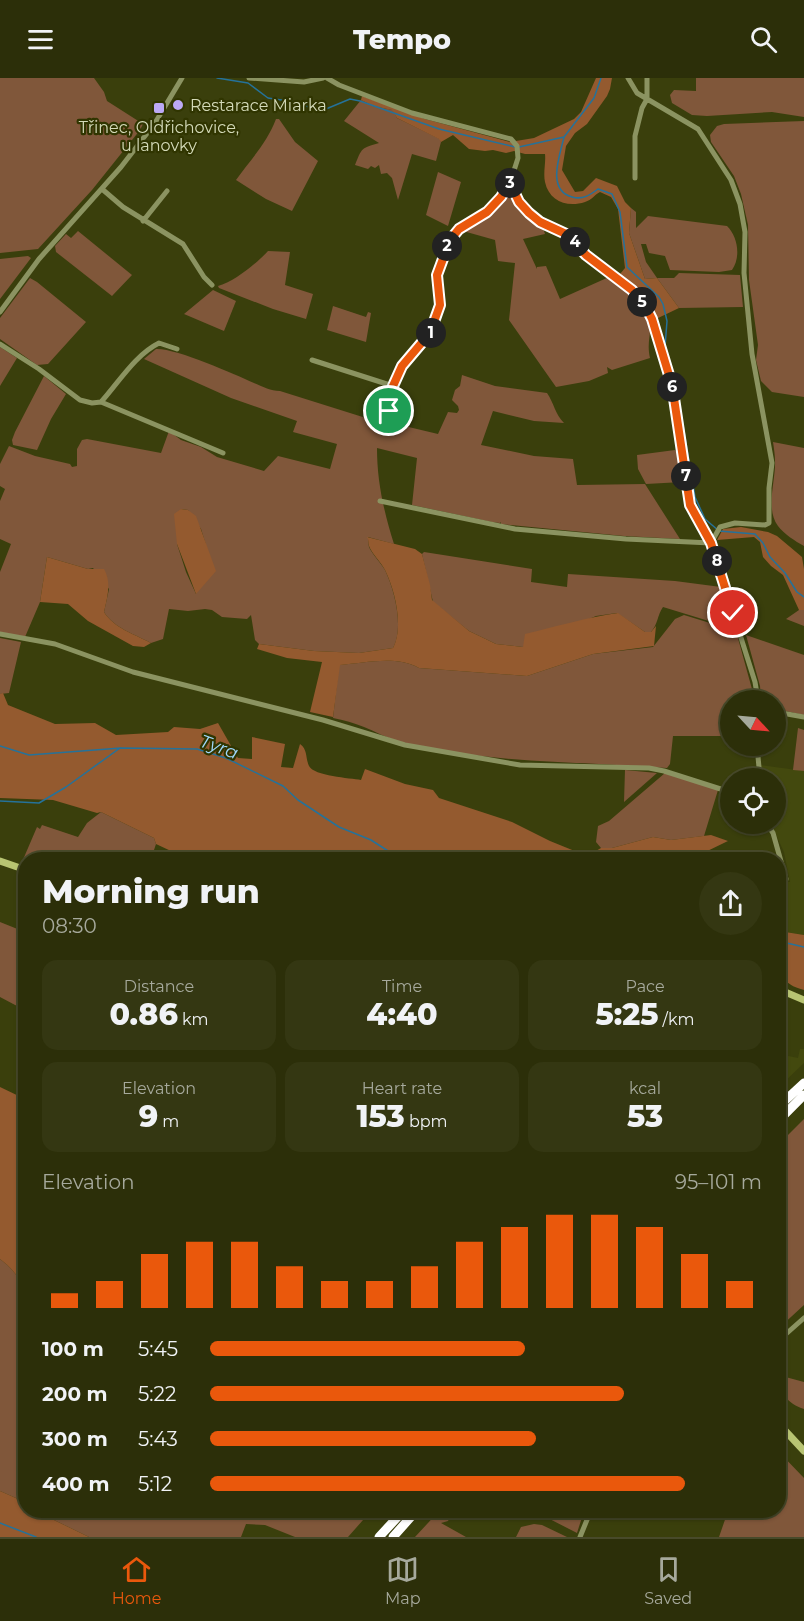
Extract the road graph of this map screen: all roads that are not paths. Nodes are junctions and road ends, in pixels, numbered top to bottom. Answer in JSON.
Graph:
{"nodes":[{"id":1,"x":182,"y":78,"type":"edge"},
{"id":2,"x":249,"y":78,"type":"edge"},
{"id":3,"x":325,"y":78,"type":"edge"},
{"id":4,"x":628,"y":78,"type":"edge"},
{"id":5,"x":647,"y":78,"type":"edge"},
{"id":6,"x":647,"y":99,"type":"junction"},
{"id":7,"x":635,"y":178,"type":"dead end"},
{"id":8,"x":510,"y":183,"type":"junction"},
{"id":9,"x":102,"y":189,"type":"junction"},
{"id":10,"x":167,"y":191,"type":"dead end"},
{"id":11,"x":143,"y":221,"type":"junction"},
{"id":12,"x":212,"y":285,"type":"dead end"},
{"id":13,"x":0,"y":312,"type":"edge"},
{"id":14,"x":0,"y":344,"type":"edge"},
{"id":15,"x":177,"y":349,"type":"dead end"},
{"id":16,"x":312,"y":360,"type":"dead end"},
{"id":17,"x":393,"y":386,"type":"junction"},
{"id":18,"x":101,"y":402,"type":"junction"},
{"id":19,"x":389,"y":411,"type":"dead end"},
{"id":20,"x":223,"y":453,"type":"dead end"},
{"id":21,"x":380,"y":501,"type":"dead end"},
{"id":22,"x":711,"y":543,"type":"junction"},
{"id":23,"x":0,"y":634,"type":"edge"},
{"id":24,"x":756,"y":690,"type":"edge"},
{"id":25,"x":786,"y":714,"type":"edge"},
{"id":26,"x":804,"y":717,"type":"edge"},
{"id":27,"x":720,"y":789,"type":"edge"},
{"id":28,"x":773,"y":834,"type":"edge"},
{"id":29,"x":778,"y":852,"type":"edge"},
{"id":30,"x":0,"y":861,"type":"edge"},
{"id":31,"x":18,"y":867,"type":"edge"},
{"id":32,"x":786,"y":992,"type":"edge"},
{"id":33,"x":804,"y":1000,"type":"edge"},
{"id":34,"x":802,"y":1088,"type":"edge"},
{"id":35,"x":786,"y":1096,"type":"edge"},
{"id":36,"x":786,"y":1101,"type":"edge"},
{"id":37,"x":786,"y":1109,"type":"edge"},
{"id":38,"x":804,"y":1318,"type":"edge"},
{"id":39,"x":786,"y":1334,"type":"edge"},
{"id":40,"x":786,"y":1432,"type":"edge"},
{"id":41,"x":804,"y":1451,"type":"edge"},
{"id":42,"x":397,"y":1518,"type":"edge"},
{"id":43,"x":410,"y":1518,"type":"edge"},
{"id":44,"x":588,"y":1518,"type":"edge"},
{"id":45,"x":379,"y":1537,"type":"edge"},
{"id":46,"x":393,"y":1537,"type":"edge"},
{"id":47,"x":580,"y":1537,"type":"edge"}],
"edges":[{"from":1,"to":9,"type":"street"},
{"from":2,"to":3,"type":"street"},
{"from":3,"to":8,"type":"street"},
{"from":4,"to":6,"type":"street"},
{"from":5,"to":6,"type":"street"},
{"from":6,"to":7,"type":"street"},
{"from":6,"to":22,"type":"street"},
{"from":8,"to":17,"type":"street"},
{"from":8,"to":22,"type":"street"},
{"from":9,"to":11,"type":"street"},
{"from":9,"to":13,"type":"street"},
{"from":10,"to":11,"type":"street"},
{"from":11,"to":12,"type":"street"},
{"from":14,"to":18,"type":"street"},
{"from":15,"to":18,"type":"street"},
{"from":16,"to":17,"type":"street"},
{"from":17,"to":19,"type":"street"},
{"from":18,"to":20,"type":"street"},
{"from":21,"to":22,"type":"street"},
{"from":22,"to":24,"type":"street"},
{"from":23,"to":27,"type":"street"},
{"from":25,"to":26,"type":"street"},
{"from":28,"to":29,"type":"street"},
{"from":30,"to":31,"type":"street"},
{"from":32,"to":33,"type":"street"},
{"from":34,"to":35,"type":"highway"},
{"from":34,"to":36,"type":"highway"},
{"from":34,"to":37,"type":"highway"},
{"from":38,"to":39,"type":"street"},
{"from":40,"to":41,"type":"street"},
{"from":42,"to":45,"type":"highway"},
{"from":43,"to":46,"type":"highway"},
{"from":44,"to":47,"type":"street"}]}
